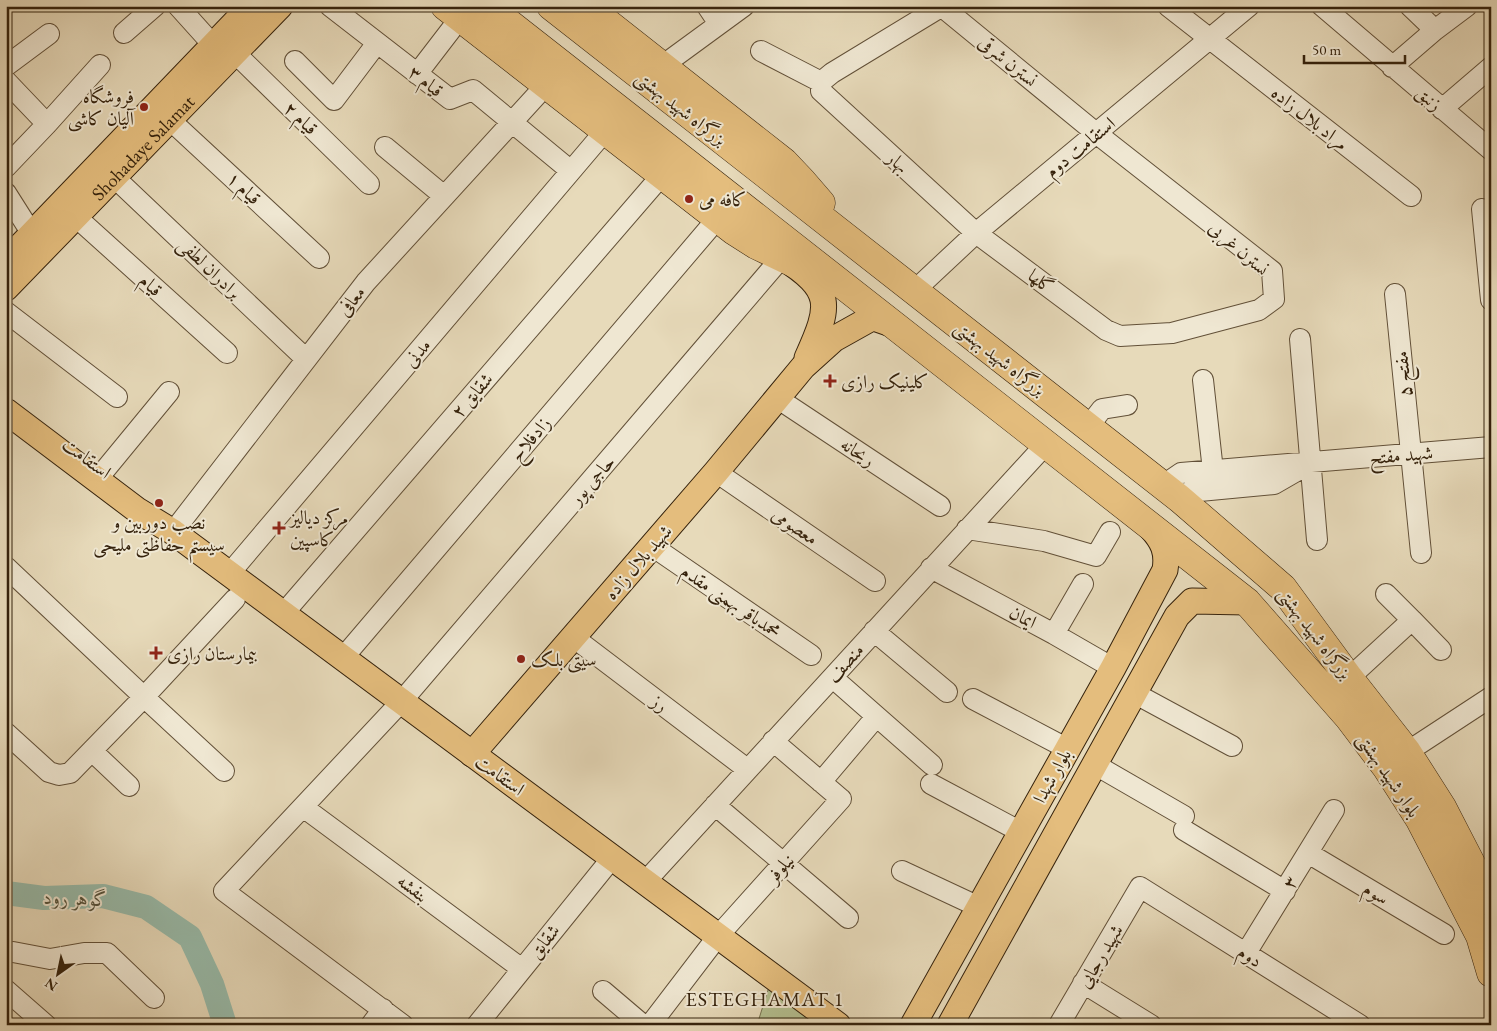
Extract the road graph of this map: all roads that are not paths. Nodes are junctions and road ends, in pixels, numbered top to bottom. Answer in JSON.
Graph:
{"nodes":[{"id":1,"x":155,"y":6,"type":"edge"},
{"id":2,"x":178,"y":6,"type":"edge"},
{"id":3,"x":251,"y":6,"type":"edge"},
{"id":4,"x":280,"y":6,"type":"edge"},
{"id":5,"x":330,"y":6,"type":"edge"},
{"id":6,"x":487,"y":6,"type":"edge"},
{"id":7,"x":550,"y":6,"type":"edge"},
{"id":8,"x":586,"y":6,"type":"edge"},
{"id":9,"x":707,"y":6,"type":"edge"},
{"id":10,"x":744,"y":6,"type":"edge"},
{"id":11,"x":1168,"y":6,"type":"edge"},
{"id":12,"x":1249,"y":6,"type":"edge"},
{"id":13,"x":1322,"y":6,"type":"edge"},
{"id":14,"x":1410,"y":6,"type":"edge"},
{"id":15,"x":1467,"y":6,"type":"edge"},
{"id":16,"x":457,"y":13,"type":"edge"},
{"id":17,"x":719,"y":24,"type":"junction"},
{"id":18,"x":1435,"y":30,"type":"junction"},
{"id":19,"x":124,"y":33,"type":"dead end"},
{"id":20,"x":49,"y":34,"type":"dead end"},
{"id":21,"x":1210,"y":40,"type":"junction"},
{"id":22,"x":377,"y":43,"type":"junction"},
{"id":23,"x":224,"y":49,"type":"junction"},
{"id":24,"x":761,"y":51,"type":"dead end"},
{"id":25,"x":294,"y":61,"type":"dead end"},
{"id":26,"x":100,"y":65,"type":"dead end"},
{"id":27,"x":6,"y":66,"type":"edge"},
{"id":28,"x":662,"y":66,"type":"junction"},
{"id":29,"x":1392,"y":66,"type":"junction"},
{"id":30,"x":1491,"y":67,"type":"edge"},
{"id":31,"x":417,"y":74,"type":"junction"},
{"id":32,"x":6,"y":81,"type":"edge"},
{"id":33,"x":546,"y":85,"type":"junction"},
{"id":34,"x":821,"y":86,"type":"junction"},
{"id":35,"x":1442,"y":109,"type":"junction"},
{"id":36,"x":170,"y":119,"type":"junction"},
{"id":37,"x":512,"y":121,"type":"junction"},
{"id":38,"x":47,"y":124,"type":"junction"},
{"id":39,"x":605,"y":131,"type":"junction"},
{"id":40,"x":1096,"y":133,"type":"junction"},
{"id":41,"x":385,"y":147,"type":"dead end"},
{"id":42,"x":1491,"y":150,"type":"edge"},
{"id":43,"x":6,"y":167,"type":"edge"},
{"id":44,"x":571,"y":171,"type":"junction"},
{"id":45,"x":662,"y":175,"type":"junction"},
{"id":46,"x":114,"y":176,"type":"junction"},
{"id":47,"x":369,"y":184,"type":"dead end"},
{"id":48,"x":6,"y":194,"type":"edge"},
{"id":49,"x":444,"y":196,"type":"junction"},
{"id":50,"x":1411,"y":196,"type":"dead end"},
{"id":51,"x":1482,"y":209,"type":"dead end"},
{"id":52,"x":728,"y":211,"type":"junction"},
{"id":53,"x":75,"y":216,"type":"junction"},
{"id":54,"x":976,"y":233,"type":"junction"},
{"id":55,"x":32,"y":234,"type":"junction"},
{"id":56,"x":855,"y":245,"type":"junction"},
{"id":57,"x":782,"y":257,"type":"junction"},
{"id":58,"x":319,"y":258,"type":"dead end"},
{"id":59,"x":6,"y":261,"type":"edge"},
{"id":60,"x":6,"y":288,"type":"edge"},
{"id":61,"x":850,"y":291,"type":"junction"},
{"id":62,"x":914,"y":291,"type":"junction"},
{"id":63,"x":1395,"y":294,"type":"dead end"},
{"id":64,"x":1491,"y":300,"type":"edge"},
{"id":65,"x":6,"y":312,"type":"edge"},
{"id":66,"x":894,"y":325,"type":"junction"},
{"id":67,"x":1106,"y":330,"type":"joint"},
{"id":68,"x":1300,"y":339,"type":"dead end"},
{"id":69,"x":226,"y":354,"type":"dead end"},
{"id":70,"x":306,"y":359,"type":"junction"},
{"id":71,"x":803,"y":367,"type":"junction"},
{"id":72,"x":1203,"y":380,"type":"dead end"},
{"id":73,"x":169,"y":392,"type":"dead end"},
{"id":74,"x":6,"y":396,"type":"edge"},
{"id":75,"x":117,"y":397,"type":"dead end"},
{"id":76,"x":777,"y":398,"type":"junction"},
{"id":77,"x":1127,"y":405,"type":"dead end"},
{"id":78,"x":6,"y":411,"type":"edge"},
{"id":79,"x":1088,"y":427,"type":"junction"},
{"id":80,"x":1046,"y":444,"type":"junction"},
{"id":81,"x":1491,"y":447,"type":"edge"},
{"id":82,"x":1412,"y":454,"type":"junction"},
{"id":83,"x":1311,"y":462,"type":"junction"},
{"id":84,"x":104,"y":471,"type":"junction"},
{"id":85,"x":1213,"y":471,"type":"junction"},
{"id":86,"x":716,"y":472,"type":"junction"},
{"id":87,"x":1171,"y":493,"type":"junction"},
{"id":88,"x":940,"y":506,"type":"dead end"},
{"id":89,"x":1150,"y":526,"type":"junction"},
{"id":90,"x":167,"y":528,"type":"junction"},
{"id":91,"x":967,"y":529,"type":"junction"},
{"id":92,"x":1110,"y":532,"type":"dead end"},
{"id":93,"x":1317,"y":540,"type":"dead end"},
{"id":94,"x":652,"y":546,"type":"junction"},
{"id":95,"x":1421,"y":553,"type":"dead end"},
{"id":96,"x":6,"y":567,"type":"edge"},
{"id":97,"x":931,"y":568,"type":"junction"},
{"id":98,"x":229,"y":574,"type":"junction"},
{"id":99,"x":875,"y":581,"type":"dead end"},
{"id":100,"x":1083,"y":584,"type":"dead end"},
{"id":101,"x":1386,"y":594,"type":"dead end"},
{"id":102,"x":235,"y":600,"type":"dead end"},
{"id":103,"x":1247,"y":602,"type":"junction"},
{"id":104,"x":283,"y":614,"type":"junction"},
{"id":105,"x":1412,"y":620,"type":"junction"},
{"id":106,"x":874,"y":631,"type":"junction"},
{"id":107,"x":1054,"y":634,"type":"junction"},
{"id":108,"x":573,"y":638,"type":"junction"},
{"id":109,"x":1441,"y":650,"type":"dead end"},
{"id":110,"x":811,"y":655,"type":"dead end"},
{"id":111,"x":342,"y":659,"type":"junction"},
{"id":112,"x":1113,"y":668,"type":"junction"},
{"id":113,"x":833,"y":678,"type":"junction"},
{"id":114,"x":1348,"y":678,"type":"junction"},
{"id":115,"x":946,"y":692,"type":"dead end"},
{"id":116,"x":1134,"y":693,"type":"junction"},
{"id":117,"x":144,"y":697,"type":"junction"},
{"id":118,"x":1491,"y":697,"type":"edge"},
{"id":119,"x":973,"y":699,"type":"dead end"},
{"id":120,"x":402,"y":702,"type":"junction"},
{"id":121,"x":876,"y":716,"type":"junction"},
{"id":122,"x":6,"y":733,"type":"edge"},
{"id":123,"x":773,"y":741,"type":"junction"},
{"id":124,"x":1232,"y":746,"type":"dead end"},
{"id":125,"x":1068,"y":749,"type":"junction"},
{"id":126,"x":92,"y":751,"type":"junction"},
{"id":127,"x":1407,"y":752,"type":"junction"},
{"id":128,"x":472,"y":754,"type":"junction"},
{"id":129,"x":1094,"y":764,"type":"junction"},
{"id":130,"x":747,"y":769,"type":"junction"},
{"id":131,"x":224,"y":771,"type":"dead end"},
{"id":132,"x":821,"y":782,"type":"junction"},
{"id":133,"x":129,"y":786,"type":"dead end"},
{"id":134,"x":715,"y":805,"type":"junction"},
{"id":135,"x":303,"y":807,"type":"junction"},
{"id":136,"x":1334,"y":810,"type":"dead end"},
{"id":137,"x":1021,"y":832,"type":"junction"},
{"id":138,"x":1308,"y":853,"type":"junction"},
{"id":139,"x":612,"y":858,"type":"junction"},
{"id":140,"x":783,"y":864,"type":"junction"},
{"id":141,"x":902,"y":871,"type":"dead end"},
{"id":142,"x":645,"y":882,"type":"junction"},
{"id":143,"x":1140,"y":887,"type":"joint"},
{"id":144,"x":1285,"y":891,"type":"junction"},
{"id":145,"x":1491,"y":902,"type":"edge"},
{"id":146,"x":979,"y":907,"type":"junction"},
{"id":147,"x":848,"y":918,"type":"dead end"},
{"id":148,"x":1444,"y":934,"type":"dead end"},
{"id":149,"x":718,"y":936,"type":"junction"},
{"id":150,"x":6,"y":952,"type":"edge"},
{"id":151,"x":1246,"y":953,"type":"junction"},
{"id":152,"x":522,"y":969,"type":"junction"},
{"id":153,"x":1491,"y":973,"type":"edge"},
{"id":154,"x":1083,"y":983,"type":"junction"},
{"id":155,"x":6,"y":990,"type":"edge"},
{"id":156,"x":603,"y":991,"type":"dead end"},
{"id":157,"x":154,"y":998,"type":"dead end"},
{"id":158,"x":377,"y":1017,"type":"edge"},
{"id":159,"x":46,"y":1025,"type":"edge"},
{"id":160,"x":403,"y":1025,"type":"edge"},
{"id":161,"x":477,"y":1025,"type":"edge"},
{"id":162,"x":643,"y":1025,"type":"edge"},
{"id":163,"x":650,"y":1025,"type":"edge"},
{"id":164,"x":838,"y":1025,"type":"edge"},
{"id":165,"x":913,"y":1025,"type":"edge"},
{"id":166,"x":950,"y":1025,"type":"edge"},
{"id":167,"x":1059,"y":1025,"type":"edge"},
{"id":168,"x":1151,"y":1025,"type":"edge"},
{"id":169,"x":1360,"y":1025,"type":"edge"}],
"edges":[{"from":1,"to":19,"type":"street"},
{"from":2,"to":23,"type":"street","name":"قیام ۲"},
{"from":3,"to":23,"type":"main road","name":"Shohadaye Salamat"},
{"from":4,"to":23,"type":"main road","name":"Shohadaye Salamat"},
{"from":5,"to":22,"type":"street","name":"قیام ۳"},
{"from":6,"to":52,"type":"highway","name":"بزرگراه شهید بهشتی"},
{"from":7,"to":56,"type":"highway","name":"بزرگراه شهید بهشتی"},
{"from":8,"to":28,"type":"highway"},
{"from":9,"to":17,"type":"street"},
{"from":10,"to":17,"type":"street"},
{"from":11,"to":21,"type":"street","name":"مراد بلال زاده"},
{"from":12,"to":21,"type":"street","name":"استقامت دوم"},
{"from":13,"to":29,"type":"street","name":"زنبق"},
{"from":14,"to":18,"type":"street"},
{"from":15,"to":18,"type":"street"},
{"from":16,"to":31,"type":"street"},
{"from":16,"to":33,"type":"highway"},
{"from":17,"to":28,"type":"street"},
{"from":18,"to":29,"type":"street"},
{"from":20,"to":27,"type":"street"},
{"from":21,"to":40,"type":"street","name":"استقامت دوم"},
{"from":21,"to":50,"type":"street","name":"مراد بلال زاده"},
{"from":22,"to":25,"type":"street"},
{"from":22,"to":31,"type":"street","name":"قیام ۳"},
{"from":23,"to":36,"type":"main road","name":"Shohadaye Salamat"},
{"from":23,"to":47,"type":"street","name":"قیام ۲"},
{"from":23,"to":55,"type":"main road","name":"Shohadaye Salamat"},
{"from":24,"to":34,"type":"street","name":"بهار"},
{"from":26,"to":38,"type":"street"},
{"from":28,"to":56,"type":"highway"},
{"from":29,"to":35,"type":"street","name":"زنبق"},
{"from":30,"to":35,"type":"street"},
{"from":31,"to":37,"type":"street","name":"قیام ۳"},
{"from":32,"to":38,"type":"street"},
{"from":33,"to":37,"type":"street","name":"معافی"},
{"from":33,"to":39,"type":"highway"},
{"from":34,"to":40,"type":"street","name":"نسترن شرقی"},
{"from":34,"to":54,"type":"street","name":"بهار"},
{"from":35,"to":42,"type":"street","name":"زنبق"},
{"from":36,"to":46,"type":"main road","name":"Shohadaye Salamat"},
{"from":36,"to":58,"type":"street","name":"قیام ۱"},
{"from":37,"to":44,"type":"street","name":"قیام ۳"},
{"from":37,"to":49,"type":"street","name":"معافی"},
{"from":38,"to":43,"type":"street"},
{"from":39,"to":44,"type":"street","name":"مدنی"},
{"from":39,"to":45,"type":"highway"},
{"from":40,"to":54,"type":"street","name":"استقامت دوم"},
{"from":40,"to":67,"type":"street","name":"نسترن غربی"},
{"from":41,"to":49,"type":"street"},
{"from":44,"to":98,"type":"street","name":"مدنی"},
{"from":45,"to":52,"type":"highway"},
{"from":45,"to":104,"type":"street","name":"شقایق ۲"},
{"from":46,"to":53,"type":"main road","name":"Shohadaye Salamat"},
{"from":46,"to":70,"type":"street","name":"برادران لطفی"},
{"from":48,"to":55,"type":"street"},
{"from":49,"to":70,"type":"street","name":"معافی"},
{"from":51,"to":64,"type":"street"},
{"from":52,"to":57,"type":"highway"},
{"from":52,"to":61,"type":"highway","name":"بزرگراه شهید بهشتی"},
{"from":52,"to":111,"type":"street","name":"زادفلاح"},
{"from":53,"to":60,"type":"main road","name":"Shohadaye Salamat"},
{"from":53,"to":69,"type":"street","name":"قیام"},
{"from":54,"to":62,"type":"street","name":"استقامت دوم"},
{"from":54,"to":67,"type":"street","name":"گلها"},
{"from":55,"to":59,"type":"main road","name":"Shohadaye Salamat"},
{"from":56,"to":62,"type":"highway","name":"بزرگراه شهید بهشتی"},
{"from":57,"to":61,"type":"highway"},
{"from":57,"to":71,"type":"main road","name":"شهید بلال زاده"},
{"from":57,"to":120,"type":"street","name":"حاجی پور"},
{"from":61,"to":66,"type":"highway","name":"بزرگراه شهید بهشتی"},
{"from":62,"to":79,"type":"highway","name":"بزرگراه شهید بهشتی"},
{"from":63,"to":82,"type":"street","name":"مفتح ۵"},
{"from":65,"to":75,"type":"street"},
{"from":66,"to":71,"type":"main road","name":"شهید بلال زاده"},
{"from":66,"to":80,"type":"highway","name":"بزرگراه شهید بهشتی"},
{"from":68,"to":83,"type":"street"},
{"from":70,"to":90,"type":"street","name":"معافی"},
{"from":71,"to":76,"type":"main road","name":"شهید بلال زاده"},
{"from":72,"to":85,"type":"street"},
{"from":73,"to":84,"type":"street"},
{"from":74,"to":84,"type":"main road","name":"استقامت"},
{"from":76,"to":86,"type":"main road","name":"شهید بلال زاده"},
{"from":76,"to":88,"type":"street","name":"ریحانه"},
{"from":77,"to":79,"type":"street"},
{"from":78,"to":90,"type":"main road","name":"استقامت"},
{"from":79,"to":87,"type":"highway","name":"بزرگراه شهید بهشتی"},
{"from":80,"to":89,"type":"highway","name":"بزرگراه شهید بهشتی"},
{"from":80,"to":91,"type":"street","name":"منصف"},
{"from":81,"to":82,"type":"street","name":"شهید مفتح"},
{"from":82,"to":83,"type":"street","name":"شهید مفتح"},
{"from":82,"to":95,"type":"street","name":"مفتح ۵"},
{"from":83,"to":85,"type":"street","name":"شهید مفتح"},
{"from":83,"to":87,"type":"street","name":"شهید مفتح"},
{"from":83,"to":93,"type":"street"},
{"from":84,"to":90,"type":"main road","name":"استقامت"},
{"from":85,"to":87,"type":"street","name":"شهید مفتح"},
{"from":86,"to":94,"type":"main road","name":"شهید بلال زاده"},
{"from":86,"to":99,"type":"street","name":"معصومی"},
{"from":87,"to":114,"type":"highway","name":"بزرگراه شهید بهشتی"},
{"from":89,"to":103,"type":"highway","name":"بزرگراه شهید بهشتی"},
{"from":89,"to":112,"type":"main road","name":"بلوار شهدا"},
{"from":90,"to":98,"type":"main road","name":"استقامت"},
{"from":91,"to":92,"type":"street"},
{"from":91,"to":97,"type":"street","name":"منصف"},
{"from":94,"to":108,"type":"main road","name":"شهید بلال زاده"},
{"from":94,"to":110,"type":"street","name":"محمدباقر بهمنی مقدم"},
{"from":96,"to":117,"type":"street"},
{"from":97,"to":106,"type":"street","name":"منصف"},
{"from":97,"to":107,"type":"street","name":"ایمان"},
{"from":98,"to":104,"type":"main road","name":"استقامت"},
{"from":100,"to":107,"type":"street"},
{"from":101,"to":105,"type":"street"},
{"from":102,"to":117,"type":"street"},
{"from":103,"to":116,"type":"main road","name":"بلوار شهدا"},
{"from":103,"to":153,"type":"highway","name":"بلوار شهید بهشتی"},
{"from":104,"to":111,"type":"main road","name":"استقامت"},
{"from":105,"to":109,"type":"street"},
{"from":105,"to":114,"type":"street"},
{"from":106,"to":113,"type":"street","name":"منصف"},
{"from":106,"to":115,"type":"street"},
{"from":107,"to":112,"type":"street","name":"ایمان"},
{"from":108,"to":128,"type":"main road","name":"شهید بلال زاده"},
{"from":108,"to":130,"type":"street","name":"رز"},
{"from":111,"to":120,"type":"main road","name":"استقامت"},
{"from":112,"to":125,"type":"main road","name":"بلوار شهدا"},
{"from":113,"to":121,"type":"street"},
{"from":113,"to":123,"type":"street","name":"منصف"},
{"from":114,"to":127,"type":"highway","name":"بزرگراه شهید بهشتی"},
{"from":116,"to":124,"type":"street"},
{"from":116,"to":129,"type":"main road","name":"بلوار شهدا"},
{"from":117,"to":126,"type":"street"},
{"from":117,"to":131,"type":"street"},
{"from":118,"to":127,"type":"street"},
{"from":119,"to":125,"type":"street"},
{"from":120,"to":128,"type":"main road","name":"استقامت"},
{"from":120,"to":135,"type":"street"},
{"from":121,"to":132,"type":"street"},
{"from":121,"to":137,"type":"street"},
{"from":122,"to":126,"type":"street"},
{"from":123,"to":130,"type":"street","name":"منصف"},
{"from":123,"to":132,"type":"street"},
{"from":125,"to":137,"type":"main road","name":"بلوار شهدا"},
{"from":126,"to":133,"type":"street"},
{"from":127,"to":145,"type":"highway","name":"بلوار شهید بهشتی"},
{"from":128,"to":139,"type":"main road","name":"استقامت"},
{"from":129,"to":144,"type":"street"},
{"from":129,"to":166,"type":"main road","name":"بلوار شهدا"},
{"from":130,"to":134,"type":"street","name":"منصف"},
{"from":132,"to":140,"type":"street","name":"نیلوفر"},
{"from":134,"to":140,"type":"street"},
{"from":134,"to":142,"type":"street","name":"منصف"},
{"from":135,"to":152,"type":"street","name":"بنفشه"},
{"from":135,"to":158,"type":"street"},
{"from":136,"to":138,"type":"street","name":"۳"},
{"from":137,"to":146,"type":"main road","name":"بلوار شهدا"},
{"from":138,"to":144,"type":"street","name":"۳"},
{"from":138,"to":148,"type":"street","name":"سوم"},
{"from":139,"to":142,"type":"main road","name":"استقامت"},
{"from":139,"to":152,"type":"street","name":"شقایق"},
{"from":140,"to":147,"type":"street"},
{"from":140,"to":149,"type":"street","name":"نیلوفر"},
{"from":141,"to":146,"type":"street"},
{"from":142,"to":149,"type":"main road","name":"استقامت"},
{"from":143,"to":151,"type":"street","name":"دوم"},
{"from":143,"to":154,"type":"street","name":"شهید رجایی"},
{"from":144,"to":151,"type":"street","name":"۳"},
{"from":146,"to":165,"type":"main road","name":"بلوار شهدا"},
{"from":149,"to":163,"type":"street","name":"نیلوفر"},
{"from":149,"to":164,"type":"main road","name":"استقامت"},
{"from":150,"to":157,"type":"street"},
{"from":151,"to":169,"type":"street","name":"دوم"},
{"from":152,"to":161,"type":"street","name":"شقایق"},
{"from":154,"to":167,"type":"street","name":"شهید رجایی"},
{"from":154,"to":168,"type":"street"},
{"from":155,"to":159,"type":"street"},
{"from":156,"to":162,"type":"street"},
{"from":158,"to":160,"type":"street"}]}
